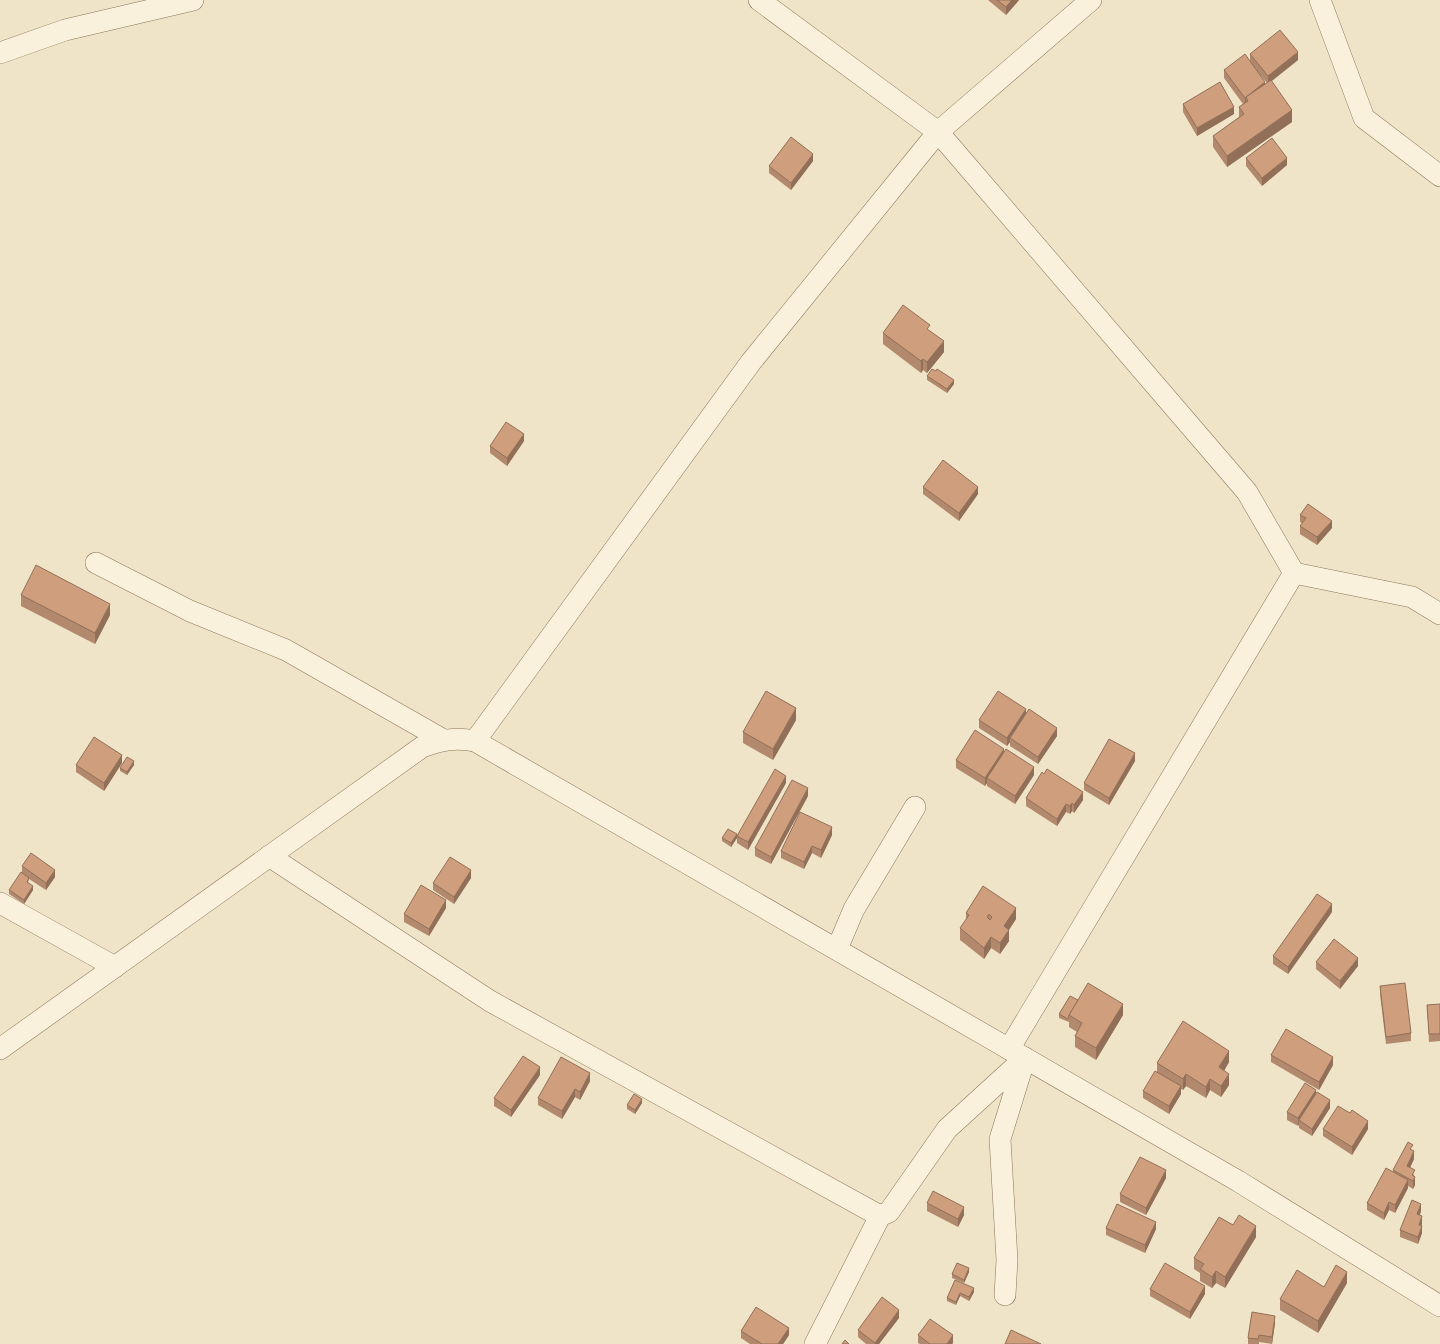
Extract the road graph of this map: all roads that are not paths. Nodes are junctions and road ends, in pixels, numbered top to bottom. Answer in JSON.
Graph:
{"nodes":[{"id":1,"x":194,"y":0,"type":"edge"},
{"id":2,"x":759,"y":0,"type":"edge"},
{"id":3,"x":1091,"y":0,"type":"edge"},
{"id":4,"x":1320,"y":0,"type":"edge"},
{"id":5,"x":0,"y":53,"type":"edge"},
{"id":6,"x":938,"y":132,"type":"junction"},
{"id":7,"x":1440,"y":176,"type":"edge"},
{"id":8,"x":96,"y":563,"type":"dead end"},
{"id":9,"x":1294,"y":573,"type":"junction"},
{"id":10,"x":1440,"y":614,"type":"edge"},
{"id":11,"x":442,"y":739,"type":"junction"},
{"id":12,"x":475,"y":741,"type":"junction"},
{"id":13,"x":915,"y":807,"type":"dead end"},
{"id":14,"x":269,"y":856,"type":"junction"},
{"id":15,"x":0,"y":903,"type":"edge"},
{"id":16,"x":837,"y":950,"type":"junction"},
{"id":17,"x":115,"y":967,"type":"junction"},
{"id":18,"x":0,"y":1049,"type":"edge"},
{"id":19,"x":1017,"y":1053,"type":"junction"},
{"id":20,"x":880,"y":1216,"type":"junction"},
{"id":21,"x":1004,"y":1295,"type":"dead end"},
{"id":22,"x":1440,"y":1306,"type":"edge"},
{"id":23,"x":815,"y":1344,"type":"edge"}],
"edges":[{"from":1,"to":5,"type":"street"},
{"from":2,"to":6,"type":"street"},
{"from":3,"to":6,"type":"street"},
{"from":4,"to":7,"type":"street"},
{"from":6,"to":9,"type":"street"},
{"from":6,"to":12,"type":"street"},
{"from":8,"to":11,"type":"street"},
{"from":9,"to":10,"type":"street"},
{"from":9,"to":19,"type":"street"},
{"from":11,"to":12,"type":"street"},
{"from":11,"to":14,"type":"street"},
{"from":12,"to":16,"type":"street"},
{"from":13,"to":16,"type":"street"},
{"from":14,"to":17,"type":"street"},
{"from":14,"to":20,"type":"street"},
{"from":15,"to":17,"type":"street"},
{"from":16,"to":19,"type":"street"},
{"from":17,"to":18,"type":"street"},
{"from":19,"to":20,"type":"street"},
{"from":19,"to":21,"type":"street"},
{"from":19,"to":22,"type":"street"},
{"from":20,"to":23,"type":"street"}]}
